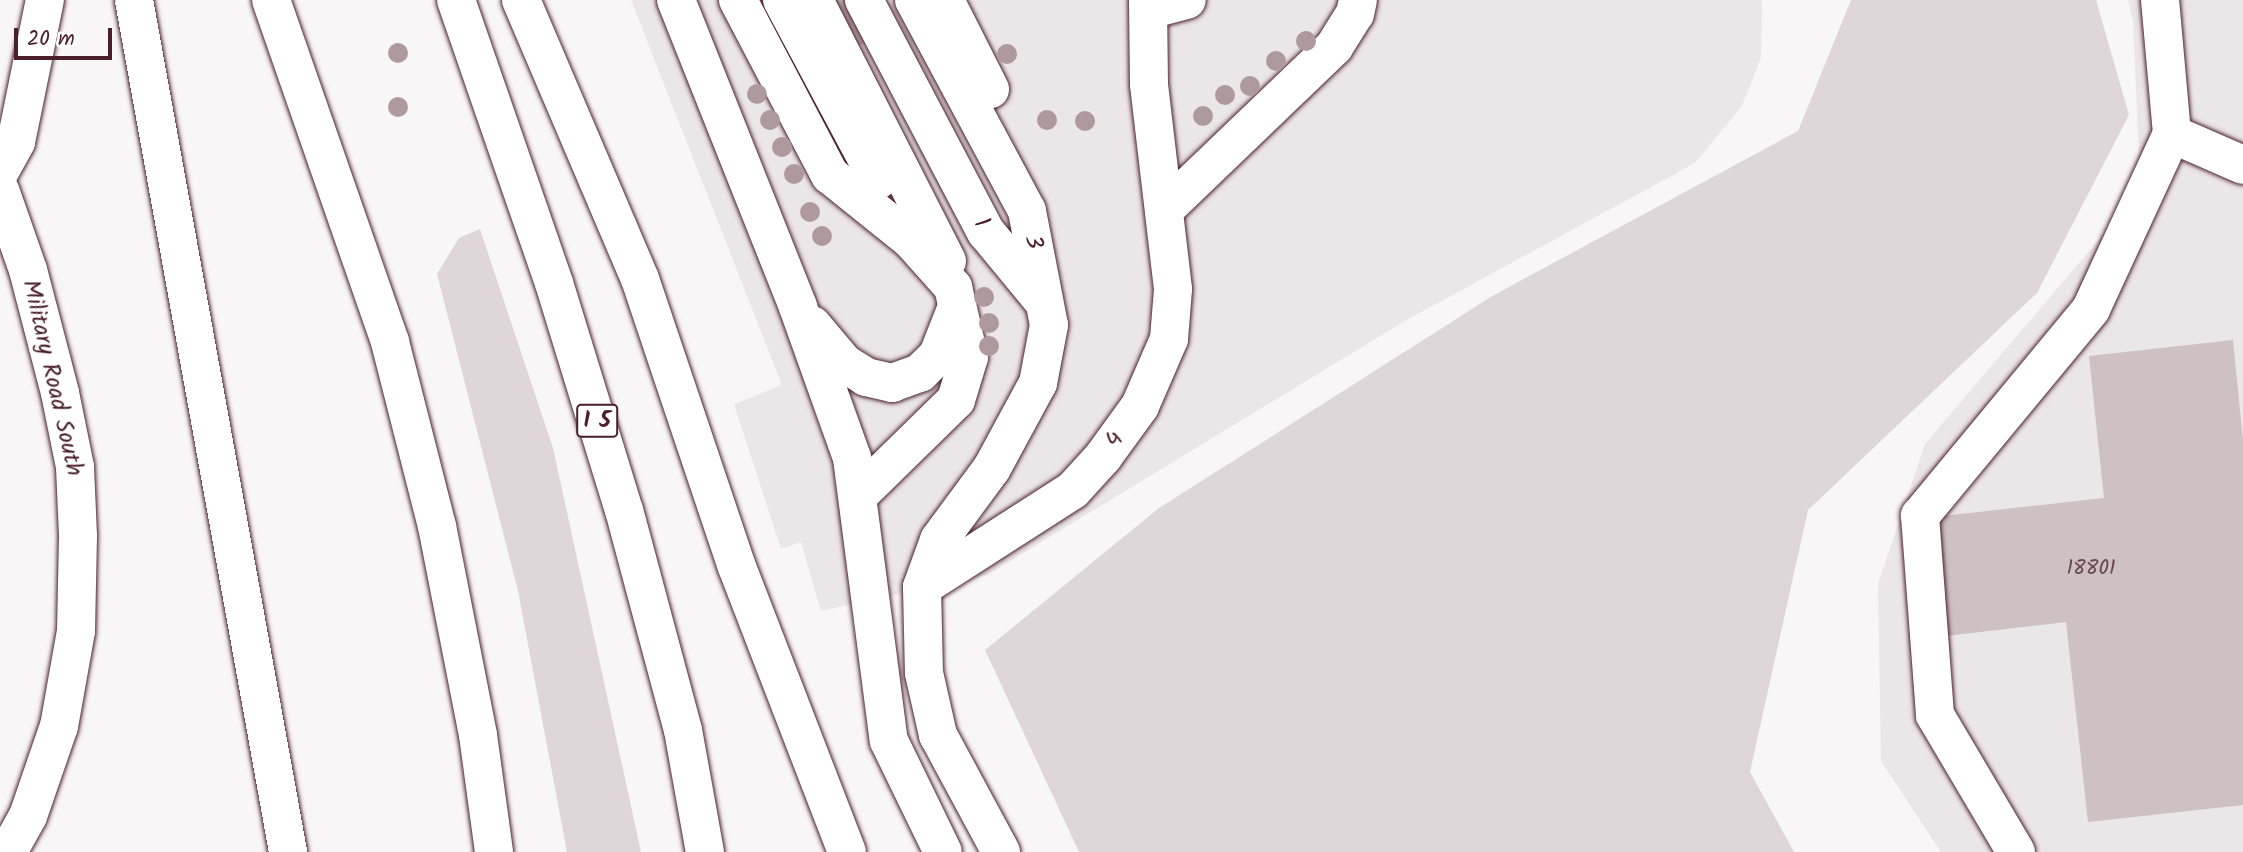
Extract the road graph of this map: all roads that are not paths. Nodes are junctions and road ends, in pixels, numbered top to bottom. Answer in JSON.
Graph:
{"nodes":[{"id":1,"x":45,"y":0,"type":"edge"},
{"id":2,"x":134,"y":0,"type":"edge"},
{"id":3,"x":271,"y":0,"type":"edge"},
{"id":4,"x":456,"y":0,"type":"edge"},
{"id":5,"x":521,"y":0,"type":"edge"},
{"id":6,"x":676,"y":0,"type":"edge"},
{"id":7,"x":738,"y":0,"type":"edge"},
{"id":8,"x":782,"y":0,"type":"edge"},
{"id":9,"x":814,"y":0,"type":"edge"},
{"id":10,"x":864,"y":0,"type":"edge"},
{"id":11,"x":914,"y":0,"type":"edge"},
{"id":12,"x":945,"y":0,"type":"edge"},
{"id":13,"x":1187,"y":0,"type":"edge"},
{"id":14,"x":1358,"y":0,"type":"edge"},
{"id":15,"x":2160,"y":0,"type":"edge"},
{"id":16,"x":1148,"y":5,"type":"edge"},
{"id":17,"x":2172,"y":134,"type":"junction"},
{"id":18,"x":935,"y":136,"type":"junction"},
{"id":19,"x":2243,"y":165,"type":"edge"},
{"id":20,"x":0,"y":171,"type":"edge"},
{"id":21,"x":0,"y":190,"type":"edge"},
{"id":22,"x":1003,"y":190,"type":"junction"},
{"id":23,"x":1164,"y":210,"type":"junction"},
{"id":24,"x":912,"y":241,"type":"junction"},
{"id":25,"x":952,"y":285,"type":"junction"},
{"id":26,"x":1044,"y":302,"type":"junction"},
{"id":27,"x":798,"y":307,"type":"junction"},
{"id":28,"x":860,"y":494,"type":"junction"},
{"id":29,"x":922,"y":587,"type":"junction"},
{"id":30,"x":8,"y":852,"type":"edge"},
{"id":31,"x":288,"y":852,"type":"edge"},
{"id":32,"x":494,"y":852,"type":"edge"},
{"id":33,"x":705,"y":852,"type":"edge"},
{"id":34,"x":847,"y":852,"type":"edge"},
{"id":35,"x":943,"y":852,"type":"edge"},
{"id":36,"x":1000,"y":852,"type":"edge"},
{"id":37,"x":2016,"y":852,"type":"edge"}],
"edges":[{"from":1,"to":20,"type":"main road"},
{"from":2,"to":31,"type":"main road"},
{"from":3,"to":32,"type":"main road"},
{"from":4,"to":33,"type":"main road","number":"I 5"},
{"from":5,"to":34,"type":"main road"},
{"from":6,"to":27,"type":"main road"},
{"from":7,"to":24,"type":"main road"},
{"from":8,"to":24,"type":"main road"},
{"from":9,"to":25,"type":"main road"},
{"from":10,"to":18,"type":"main road","name":"1"},
{"from":11,"to":22,"type":"main road","name":"3"},
{"from":12,"to":22,"type":"main road"},
{"from":13,"to":16,"type":"main road"},
{"from":14,"to":23,"type":"main road"},
{"from":15,"to":17,"type":"main road"},
{"from":16,"to":23,"type":"main road","name":"4"},
{"from":17,"to":19,"type":"main road"},
{"from":17,"to":37,"type":"main road"},
{"from":18,"to":22,"type":"main road"},
{"from":18,"to":25,"type":"main road"},
{"from":18,"to":26,"type":"main road","name":"1"},
{"from":21,"to":30,"type":"main road","name":"Military Road South"},
{"from":22,"to":26,"type":"main road","name":"3"},
{"from":23,"to":29,"type":"main road","name":"4"},
{"from":24,"to":25,"type":"main road"},
{"from":25,"to":27,"type":"main road"},
{"from":25,"to":28,"type":"main road"},
{"from":26,"to":29,"type":"main road","name":"3"},
{"from":27,"to":28,"type":"main road"},
{"from":28,"to":35,"type":"main road"},
{"from":29,"to":36,"type":"main road"}]}
